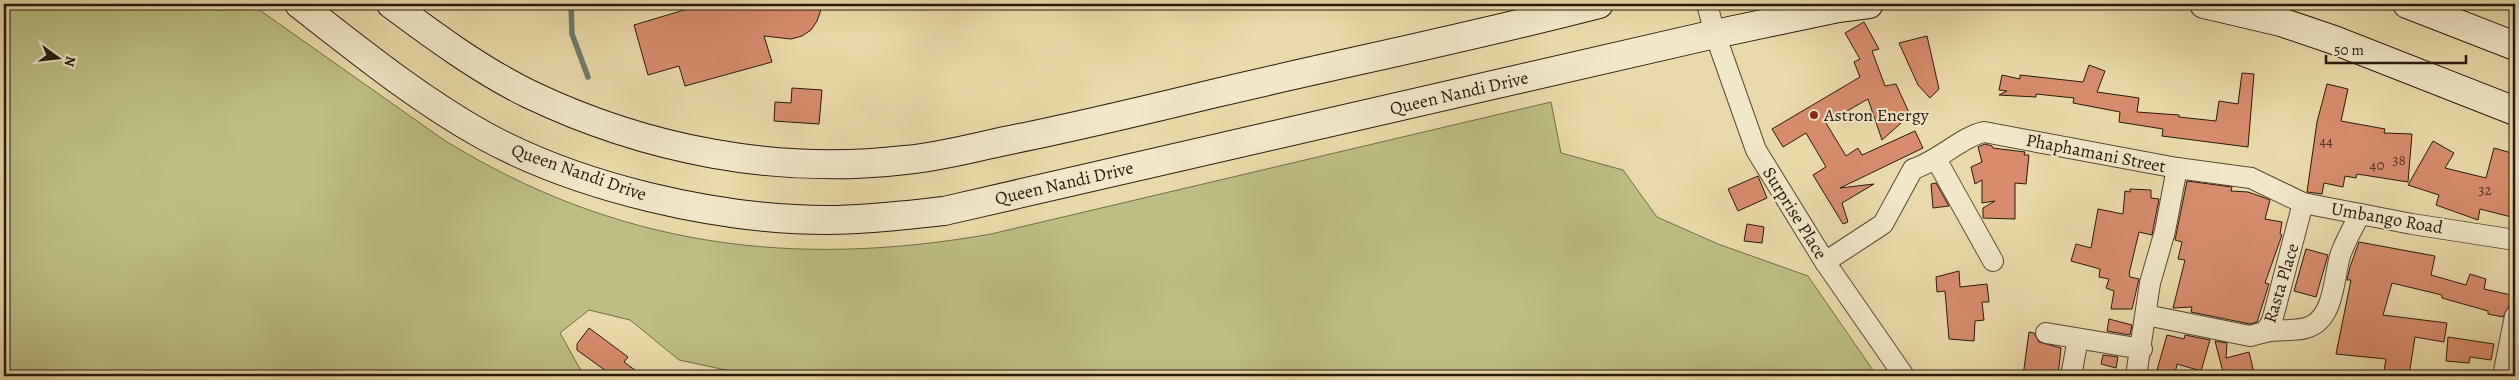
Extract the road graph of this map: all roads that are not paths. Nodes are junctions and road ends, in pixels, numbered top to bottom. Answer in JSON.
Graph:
{"nodes":[{"id":1,"x":299,"y":4,"type":"edge"},
{"id":2,"x":391,"y":4,"type":"edge"},
{"id":3,"x":1599,"y":4,"type":"edge"},
{"id":4,"x":1707,"y":4,"type":"edge"},
{"id":5,"x":1869,"y":4,"type":"edge"},
{"id":6,"x":2204,"y":4,"type":"edge"},
{"id":7,"x":2407,"y":4,"type":"edge"},
{"id":8,"x":1714,"y":34,"type":"junction"},
{"id":9,"x":2515,"y":46,"type":"edge"},
{"id":10,"x":2515,"y":111,"type":"edge"},
{"id":11,"x":1936,"y":159,"type":"junction"},
{"id":12,"x":2177,"y":168,"type":"junction"},
{"id":13,"x":2263,"y":183,"type":"joint"},
{"id":14,"x":2303,"y":203,"type":"junction"},
{"id":15,"x":2360,"y":214,"type":"junction"},
{"id":16,"x":2515,"y":240,"type":"edge"},
{"id":17,"x":1993,"y":261,"type":"dead end"},
{"id":18,"x":1825,"y":262,"type":"junction"},
{"id":19,"x":2146,"y":315,"type":"junction"},
{"id":20,"x":2515,"y":316,"type":"edge"},
{"id":21,"x":2046,"y":332,"type":"dead end"},
{"id":22,"x":2265,"y":332,"type":"junction"},
{"id":23,"x":2078,"y":338,"type":"junction"},
{"id":24,"x":2142,"y":349,"type":"junction"},
{"id":25,"x":1904,"y":376,"type":"edge"},
{"id":26,"x":2070,"y":376,"type":"edge"},
{"id":27,"x":2136,"y":376,"type":"edge"},
{"id":28,"x":2503,"y":376,"type":"edge"}],
"edges":[{"from":1,"to":8,"type":"main road","name":"Queen Nandi Drive"},
{"from":2,"to":3,"type":"main road"},
{"from":4,"to":8,"type":"street","name":"Surprise Place"},
{"from":5,"to":8,"type":"main road","name":"Queen Nandi Drive"},
{"from":6,"to":10,"type":"main road"},
{"from":7,"to":9,"type":"main road"},
{"from":8,"to":18,"type":"street","name":"Surprise Place"},
{"from":11,"to":12,"type":"street","name":"Phaphamani Street"},
{"from":11,"to":17,"type":"street"},
{"from":11,"to":18,"type":"street","name":"Phaphamani Street"},
{"from":12,"to":13,"type":"street","name":"Phaphamani Street"},
{"from":12,"to":19,"type":"street"},
{"from":13,"to":14,"type":"street","name":"Umbango Road"},
{"from":14,"to":15,"type":"street","name":"Umbango Road"},
{"from":14,"to":22,"type":"street","name":"Rasta Place"},
{"from":15,"to":16,"type":"street","name":"Umbango Road"},
{"from":15,"to":22,"type":"street"},
{"from":18,"to":25,"type":"street","name":"Surprise Place"},
{"from":19,"to":22,"type":"street","name":"Rasta Place"},
{"from":19,"to":24,"type":"street"},
{"from":20,"to":28,"type":"street"},
{"from":21,"to":23,"type":"street"},
{"from":23,"to":24,"type":"street"},
{"from":23,"to":26,"type":"street"},
{"from":24,"to":27,"type":"street"}]}
